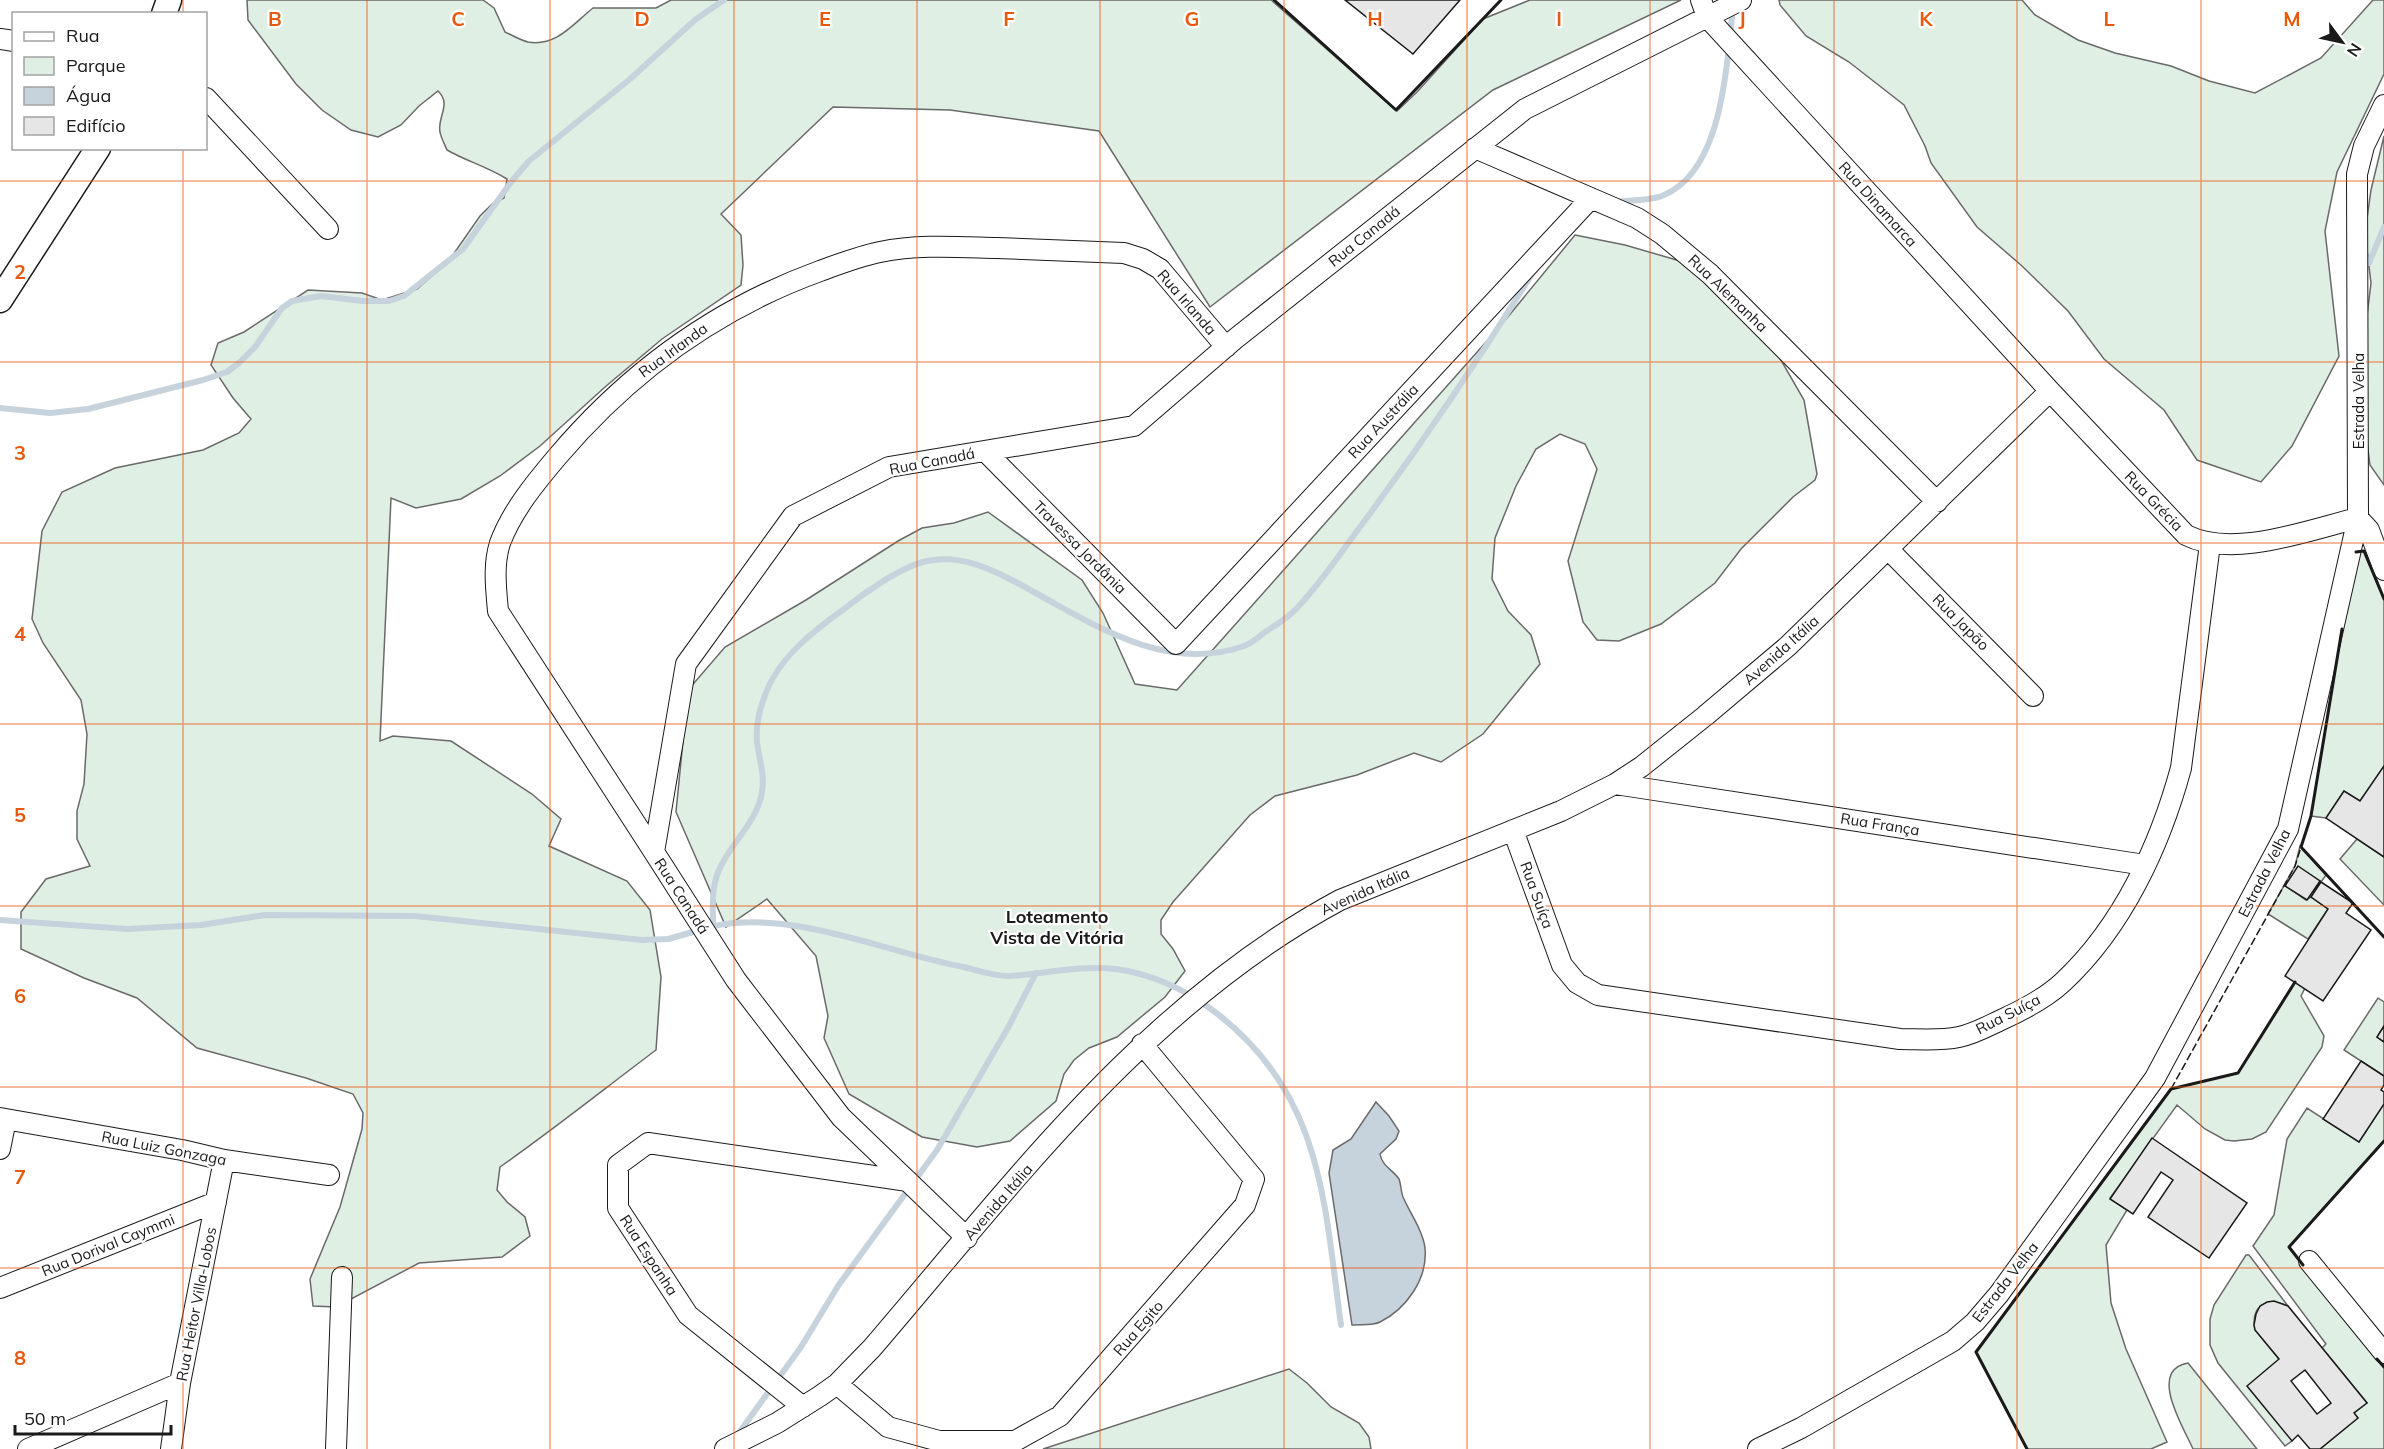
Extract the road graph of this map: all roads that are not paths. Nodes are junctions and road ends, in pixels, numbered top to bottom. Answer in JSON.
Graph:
{"nodes":[{"id":1,"x":1741,"y":0,"type":"edge"},
{"id":2,"x":1704,"y":8,"type":"edge"},
{"id":3,"x":207,"y":99,"type":"edge"},
{"id":4,"x":2384,"y":105,"type":"edge"},
{"id":5,"x":1475,"y":148,"type":"junction"},
{"id":6,"x":97,"y":150,"type":"edge"},
{"id":7,"x":1591,"y":198,"type":"junction"},
{"id":8,"x":328,"y":229,"type":"dead end"},
{"id":9,"x":0,"y":300,"type":"edge"},
{"id":10,"x":1227,"y":347,"type":"junction"},
{"id":11,"x":2050,"y":391,"type":"junction"},
{"id":12,"x":985,"y":451,"type":"junction"},
{"id":13,"x":1936,"y":502,"type":"junction"},
{"id":14,"x":2370,"y":524,"type":"edge"},
{"id":15,"x":2210,"y":544,"type":"junction"},
{"id":16,"x":1888,"y":549,"type":"junction"},
{"id":17,"x":2384,"y":570,"type":"edge"},
{"id":18,"x":1176,"y":644,"type":"joint"},
{"id":19,"x":2033,"y":696,"type":"dead end"},
{"id":20,"x":1615,"y":784,"type":"junction"},
{"id":21,"x":1513,"y":830,"type":"junction"},
{"id":22,"x":654,"y":852,"type":"junction"},
{"id":23,"x":2145,"y":865,"type":"junction"},
{"id":24,"x":1142,"y":1044,"type":"junction"},
{"id":25,"x":3,"y":1119,"type":"edge"},
{"id":26,"x":0,"y":1149,"type":"edge"},
{"id":27,"x":224,"y":1160,"type":"junction"},
{"id":28,"x":329,"y":1176,"type":"dead end"},
{"id":29,"x":908,"y":1181,"type":"junction"},
{"id":30,"x":216,"y":1202,"type":"junction"},
{"id":31,"x":967,"y":1238,"type":"junction"},
{"id":32,"x":2309,"y":1261,"type":"dead end"},
{"id":33,"x":342,"y":1277,"type":"dead end"},
{"id":34,"x":0,"y":1288,"type":"edge"},
{"id":35,"x":2382,"y":1346,"type":"edge"},
{"id":36,"x":180,"y":1383,"type":"junction"},
{"id":37,"x":837,"y":1384,"type":"junction"},
{"id":38,"x":803,"y":1407,"type":"junction"},
{"id":39,"x":28,"y":1449,"type":"edge"},
{"id":40,"x":171,"y":1449,"type":"edge"},
{"id":41,"x":336,"y":1449,"type":"edge"},
{"id":42,"x":725,"y":1449,"type":"edge"},
{"id":43,"x":1758,"y":1449,"type":"edge"}],
"edges":[{"from":1,"to":2,"type":"street","name":"Rua Canadá"},
{"from":2,"to":5,"type":"street","name":"Rua Canadá"},
{"from":2,"to":11,"type":"street","name":"Rua Dinamarca"},
{"from":3,"to":8,"type":"street"},
{"from":4,"to":14,"type":"street","name":"Estrada Velha"},
{"from":5,"to":7,"type":"street","name":"Rua Alemanha"},
{"from":5,"to":10,"type":"street","name":"Rua Canadá"},
{"from":6,"to":9,"type":"street"},
{"from":7,"to":13,"type":"street","name":"Rua Alemanha"},
{"from":7,"to":18,"type":"street","name":"Rua Austrália"},
{"from":10,"to":12,"type":"street","name":"Rua Canadá"},
{"from":10,"to":22,"type":"street","name":"Rua Irlanda"},
{"from":11,"to":13,"type":"street","name":"Avenida Itália"},
{"from":11,"to":15,"type":"street","name":"Rua Grécia"},
{"from":12,"to":18,"type":"street","name":"Travessa Jordânia"},
{"from":12,"to":22,"type":"street","name":"Rua Canadá"},
{"from":13,"to":16,"type":"street","name":"Avenida Itália"},
{"from":14,"to":15,"type":"street","name":"Rua Grécia"},
{"from":14,"to":17,"type":"street"},
{"from":14,"to":43,"type":"street","name":"Estrada Velha"},
{"from":15,"to":23,"type":"street","name":"Rua Suíça"},
{"from":16,"to":19,"type":"street","name":"Rua Japão"},
{"from":16,"to":20,"type":"street","name":"Avenida Itália"},
{"from":20,"to":21,"type":"street","name":"Avenida Itália"},
{"from":20,"to":23,"type":"street","name":"Rua França"},
{"from":21,"to":23,"type":"street","name":"Rua Suíça"},
{"from":21,"to":24,"type":"street","name":"Avenida Itália"},
{"from":22,"to":29,"type":"street","name":"Rua Canadá"},
{"from":24,"to":31,"type":"street","name":"Avenida Itália"},
{"from":24,"to":37,"type":"street","name":"Rua Egito"},
{"from":25,"to":26,"type":"street"},
{"from":25,"to":27,"type":"street","name":"Rua Luiz Gonzaga"},
{"from":27,"to":28,"type":"street","name":"Rua Luiz Gonzaga"},
{"from":27,"to":30,"type":"street","name":"Rua Heitor Villa-Lobos"},
{"from":29,"to":31,"type":"street","name":"Rua Canadá"},
{"from":29,"to":38,"type":"street","name":"Rua Espanha"},
{"from":30,"to":34,"type":"street","name":"Rua Dorival Caymmi"},
{"from":30,"to":36,"type":"street","name":"Rua Heitor Villa-Lobos"},
{"from":31,"to":37,"type":"street","name":"Avenida Itália"},
{"from":32,"to":35,"type":"street"},
{"from":33,"to":41,"type":"street"},
{"from":36,"to":39,"type":"street"},
{"from":36,"to":40,"type":"street","name":"Rua Heitor Villa-Lobos"},
{"from":37,"to":38,"type":"street","name":"Avenida Itália"},
{"from":38,"to":42,"type":"street","name":"Avenida Itália"}]}
